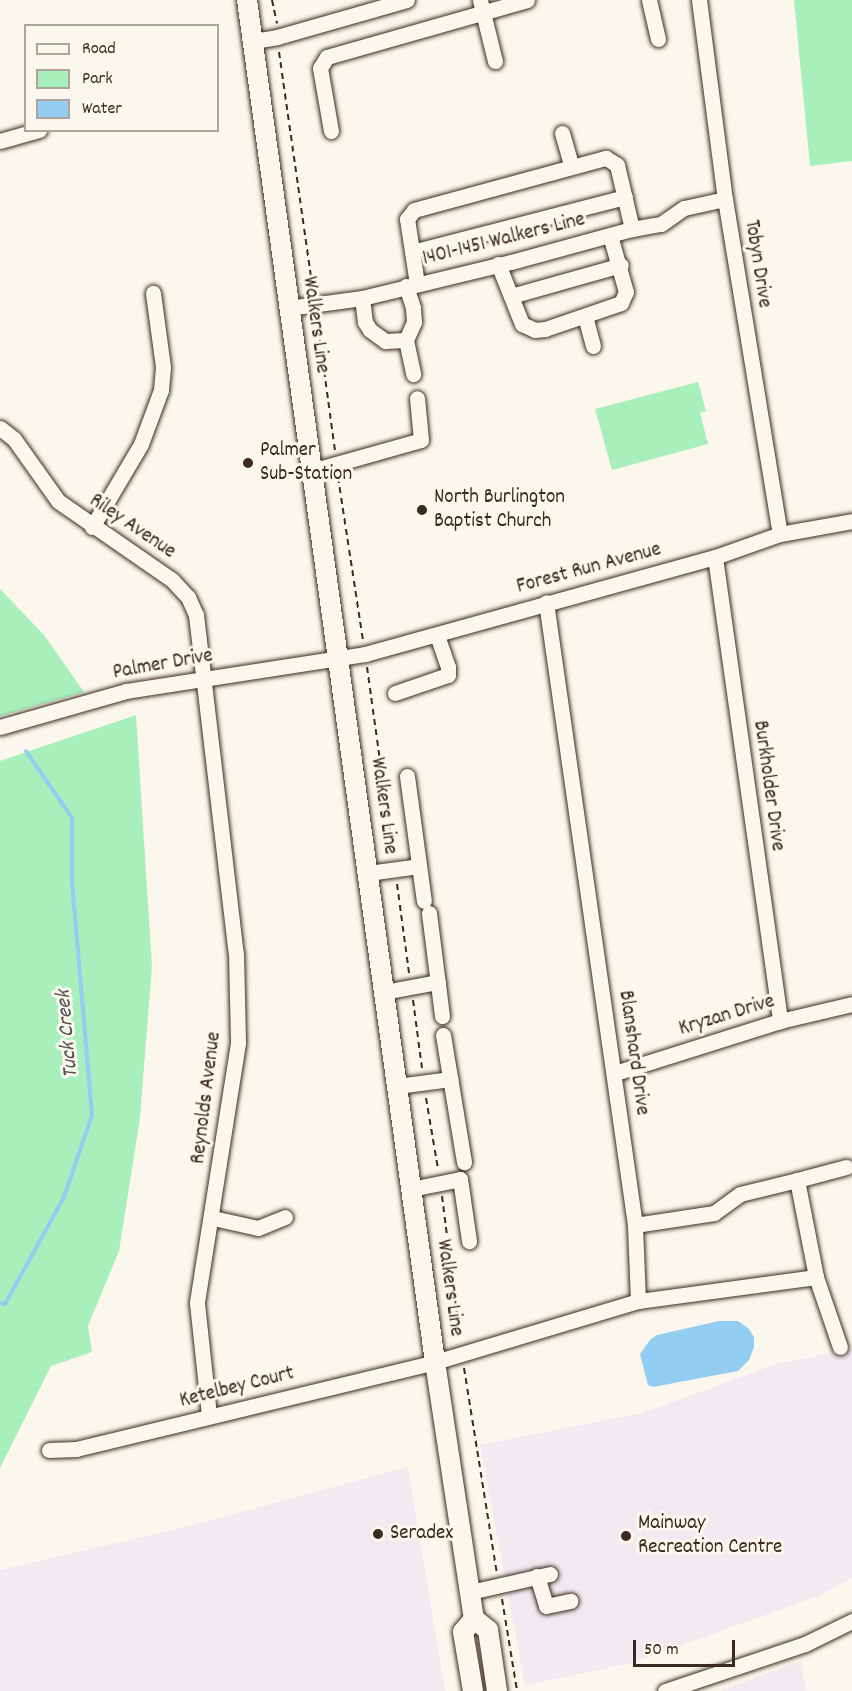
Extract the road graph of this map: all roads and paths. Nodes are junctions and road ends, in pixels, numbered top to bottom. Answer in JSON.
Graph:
{"nodes":[{"id":1,"x":247,"y":0,"type":"edge"},
{"id":2,"x":272,"y":0,"type":"edge"},
{"id":3,"x":407,"y":0,"type":"edge"},
{"id":4,"x":527,"y":0,"type":"edge"},
{"id":5,"x":649,"y":0,"type":"edge"},
{"id":6,"x":699,"y":0,"type":"edge"},
{"id":7,"x":481,"y":7,"type":"edge"},
{"id":8,"x":281,"y":36,"type":"junction"},
{"id":9,"x":658,"y":39,"type":"dead end"},
{"id":10,"x":253,"y":41,"type":"junction"},
{"id":11,"x":495,"y":61,"type":"dead end"},
{"id":12,"x":331,"y":131,"type":"dead end"},
{"id":13,"x":32,"y":132,"type":"edge"},
{"id":14,"x":562,"y":133,"type":"dead end"},
{"id":15,"x":0,"y":141,"type":"edge"},
{"id":16,"x":572,"y":167,"type":"junction"},
{"id":17,"x":625,"y":197,"type":"junction"},
{"id":18,"x":725,"y":199,"type":"junction"},
{"id":19,"x":632,"y":229,"type":"junction"},
{"id":20,"x":610,"y":235,"type":"junction"},
{"id":21,"x":412,"y":252,"type":"junction"},
{"id":22,"x":498,"y":264,"type":"junction"},
{"id":23,"x":621,"y":265,"type":"junction"},
{"id":24,"x":411,"y":285,"type":"junction"},
{"id":25,"x":153,"y":293,"type":"dead end"},
{"id":26,"x":511,"y":296,"type":"junction"},
{"id":27,"x":362,"y":298,"type":"junction"},
{"id":28,"x":315,"y":304,"type":"junction"},
{"id":29,"x":288,"y":308,"type":"junction"},
{"id":30,"x":585,"y":316,"type":"junction"},
{"id":31,"x":406,"y":340,"type":"junction"},
{"id":32,"x":593,"y":346,"type":"dead end"},
{"id":33,"x":413,"y":374,"type":"dead end"},
{"id":34,"x":417,"y":398,"type":"dead end"},
{"id":35,"x":0,"y":428,"type":"edge"},
{"id":36,"x":337,"y":464,"type":"junction"},
{"id":37,"x":311,"y":471,"type":"junction"},
{"id":38,"x":852,"y":521,"type":"edge"},
{"id":39,"x":92,"y":527,"type":"junction"},
{"id":40,"x":780,"y":534,"type":"junction"},
{"id":41,"x":715,"y":557,"type":"junction"},
{"id":42,"x":546,"y":602,"type":"junction"},
{"id":43,"x":437,"y":635,"type":"junction"},
{"id":44,"x":365,"y":654,"type":"junction"},
{"id":45,"x":337,"y":659,"type":"junction"},
{"id":46,"x":204,"y":678,"type":"junction"},
{"id":47,"x":395,"y":693,"type":"dead end"},
{"id":48,"x":0,"y":727,"type":"edge"},
{"id":49,"x":407,"y":776,"type":"dead end"},
{"id":50,"x":419,"y":866,"type":"junction"},
{"id":51,"x":395,"y":870,"type":"junction"},
{"id":52,"x":368,"y":873,"type":"junction"},
{"id":53,"x":438,"y":982,"type":"junction"},
{"id":54,"x":411,"y":987,"type":"junction"},
{"id":55,"x":384,"y":992,"type":"junction"},
{"id":56,"x":852,"y":1004,"type":"edge"},
{"id":57,"x":442,"y":1016,"type":"dead end"},
{"id":58,"x":780,"y":1021,"type":"junction"},
{"id":59,"x":443,"y":1035,"type":"dead end"},
{"id":60,"x":615,"y":1073,"type":"junction"},
{"id":61,"x":451,"y":1079,"type":"junction"},
{"id":62,"x":424,"y":1083,"type":"junction"},
{"id":63,"x":397,"y":1086,"type":"junction"},
{"id":64,"x":464,"y":1162,"type":"dead end"},
{"id":65,"x":846,"y":1167,"type":"dead end"},
{"id":66,"x":797,"y":1180,"type":"junction"},
{"id":67,"x":440,"y":1183,"type":"junction"},
{"id":68,"x":411,"y":1189,"type":"junction"},
{"id":69,"x":285,"y":1217,"type":"dead end"},
{"id":70,"x":213,"y":1218,"type":"junction"},
{"id":71,"x":635,"y":1225,"type":"junction"},
{"id":72,"x":469,"y":1241,"type":"dead end"},
{"id":73,"x":816,"y":1277,"type":"junction"},
{"id":74,"x":638,"y":1301,"type":"junction"},
{"id":75,"x":840,"y":1347,"type":"dead end"},
{"id":76,"x":462,"y":1354,"type":"junction"},
{"id":77,"x":435,"y":1362,"type":"junction"},
{"id":78,"x":209,"y":1416,"type":"junction"},
{"id":79,"x":49,"y":1450,"type":"dead end"},
{"id":80,"x":499,"y":1585,"type":"junction"},
{"id":81,"x":470,"y":1592,"type":"junction"},
{"id":82,"x":570,"y":1601,"type":"dead end"},
{"id":83,"x":474,"y":1619,"type":"junction"},
{"id":84,"x":852,"y":1621,"type":"edge"},
{"id":85,"x":473,"y":1691,"type":"edge"},
{"id":86,"x":497,"y":1691,"type":"edge"},
{"id":87,"x":517,"y":1691,"type":"edge"},
{"id":88,"x":665,"y":1691,"type":"edge"}],
"edges":[{"from":1,"to":10,"type":"main road","name":"Walkers Line"},
{"from":2,"to":8,"type":"path"},
{"from":3,"to":8,"type":"street"},
{"from":4,"to":7,"type":"street"},
{"from":5,"to":9,"type":"street"},
{"from":6,"to":18,"type":"street","name":"Tobyn Drive"},
{"from":7,"to":11,"type":"street"},
{"from":7,"to":12,"type":"street"},
{"from":8,"to":10,"type":"street"},
{"from":8,"to":28,"type":"path"},
{"from":10,"to":29,"type":"main road","name":"Walkers Line"},
{"from":13,"to":15,"type":"street"},
{"from":14,"to":16,"type":"street"},
{"from":16,"to":17,"type":"street"},
{"from":16,"to":21,"type":"street"},
{"from":17,"to":19,"type":"street"},
{"from":17,"to":21,"type":"street"},
{"from":18,"to":19,"type":"street","name":"1401-1451 Walkers Line"},
{"from":18,"to":40,"type":"street","name":"Tobyn Drive"},
{"from":19,"to":20,"type":"street","name":"1401-1451 Walkers Line"},
{"from":20,"to":22,"type":"street","name":"1401-1451 Walkers Line"},
{"from":20,"to":23,"type":"street"},
{"from":21,"to":24,"type":"street"},
{"from":22,"to":24,"type":"street","name":"1401-1451 Walkers Line"},
{"from":22,"to":26,"type":"street"},
{"from":23,"to":26,"type":"street"},
{"from":23,"to":30,"type":"street"},
{"from":24,"to":27,"type":"street","name":"1401-1451 Walkers Line"},
{"from":24,"to":31,"type":"street"},
{"from":25,"to":39,"type":"street"},
{"from":26,"to":30,"type":"street"},
{"from":27,"to":28,"type":"street","name":"1401-1451 Walkers Line"},
{"from":27,"to":31,"type":"street"},
{"from":28,"to":29,"type":"street","name":"1401-1451 Walkers Line"},
{"from":28,"to":36,"type":"path"},
{"from":29,"to":37,"type":"main road","name":"Walkers Line"},
{"from":30,"to":32,"type":"street"},
{"from":31,"to":33,"type":"street"},
{"from":34,"to":36,"type":"street"},
{"from":35,"to":39,"type":"street","name":"Riley Avenue"},
{"from":36,"to":37,"type":"street"},
{"from":36,"to":44,"type":"path"},
{"from":37,"to":45,"type":"main road","name":"Walkers Line"},
{"from":38,"to":40,"type":"street","name":"Forest Run Avenue"},
{"from":39,"to":46,"type":"street","name":"Riley Avenue"},
{"from":40,"to":41,"type":"street","name":"Forest Run Avenue"},
{"from":41,"to":42,"type":"street","name":"Forest Run Avenue"},
{"from":41,"to":58,"type":"street","name":"Burkholder Drive"},
{"from":42,"to":43,"type":"street","name":"Forest Run Avenue"},
{"from":42,"to":60,"type":"street","name":"Blanshard Drive"},
{"from":43,"to":44,"type":"street","name":"Forest Run Avenue"},
{"from":43,"to":47,"type":"street"},
{"from":44,"to":45,"type":"street","name":"Forest Run Avenue"},
{"from":44,"to":51,"type":"path"},
{"from":45,"to":46,"type":"street","name":"Palmer Drive"},
{"from":45,"to":52,"type":"main road","name":"Walkers Line"},
{"from":46,"to":48,"type":"street","name":"Palmer Drive"},
{"from":46,"to":70,"type":"street","name":"Reynolds Avenue"},
{"from":49,"to":50,"type":"street"},
{"from":50,"to":51,"type":"street"},
{"from":50,"to":53,"type":"street"},
{"from":51,"to":52,"type":"street"},
{"from":51,"to":54,"type":"path"},
{"from":52,"to":55,"type":"main road","name":"Walkers Line"},
{"from":53,"to":54,"type":"street"},
{"from":53,"to":57,"type":"street"},
{"from":54,"to":55,"type":"street"},
{"from":54,"to":62,"type":"path"},
{"from":55,"to":63,"type":"main road","name":"Walkers Line"},
{"from":56,"to":58,"type":"street","name":"Kryzan Drive"},
{"from":58,"to":60,"type":"street","name":"Kryzan Drive"},
{"from":59,"to":61,"type":"street"},
{"from":60,"to":71,"type":"street","name":"Blanshard Drive"},
{"from":61,"to":62,"type":"street"},
{"from":61,"to":64,"type":"street"},
{"from":62,"to":63,"type":"street"},
{"from":62,"to":67,"type":"path"},
{"from":63,"to":68,"type":"main road","name":"Walkers Line"},
{"from":65,"to":66,"type":"street"},
{"from":66,"to":71,"type":"street"},
{"from":66,"to":73,"type":"street"},
{"from":67,"to":68,"type":"street"},
{"from":67,"to":72,"type":"street"},
{"from":67,"to":76,"type":"path"},
{"from":68,"to":77,"type":"main road","name":"Walkers Line"},
{"from":69,"to":70,"type":"street"},
{"from":70,"to":78,"type":"street","name":"Reynolds Avenue"},
{"from":71,"to":74,"type":"street","name":"Blanshard Drive"},
{"from":73,"to":74,"type":"street"},
{"from":73,"to":75,"type":"street"},
{"from":74,"to":76,"type":"street"},
{"from":76,"to":77,"type":"street"},
{"from":76,"to":80,"type":"path"},
{"from":77,"to":78,"type":"street","name":"Ketelbey Court"},
{"from":77,"to":81,"type":"main road","name":"Walkers Line"},
{"from":78,"to":79,"type":"street","name":"Ketelbey Court"},
{"from":80,"to":81,"type":"street"},
{"from":80,"to":82,"type":"street"},
{"from":80,"to":87,"type":"path"},
{"from":81,"to":83,"type":"main road","name":"Walkers Line"},
{"from":83,"to":85,"type":"main road","name":"Walkers Line"},
{"from":83,"to":86,"type":"main road","name":"Walkers Line"},
{"from":84,"to":88,"type":"street"}]}
